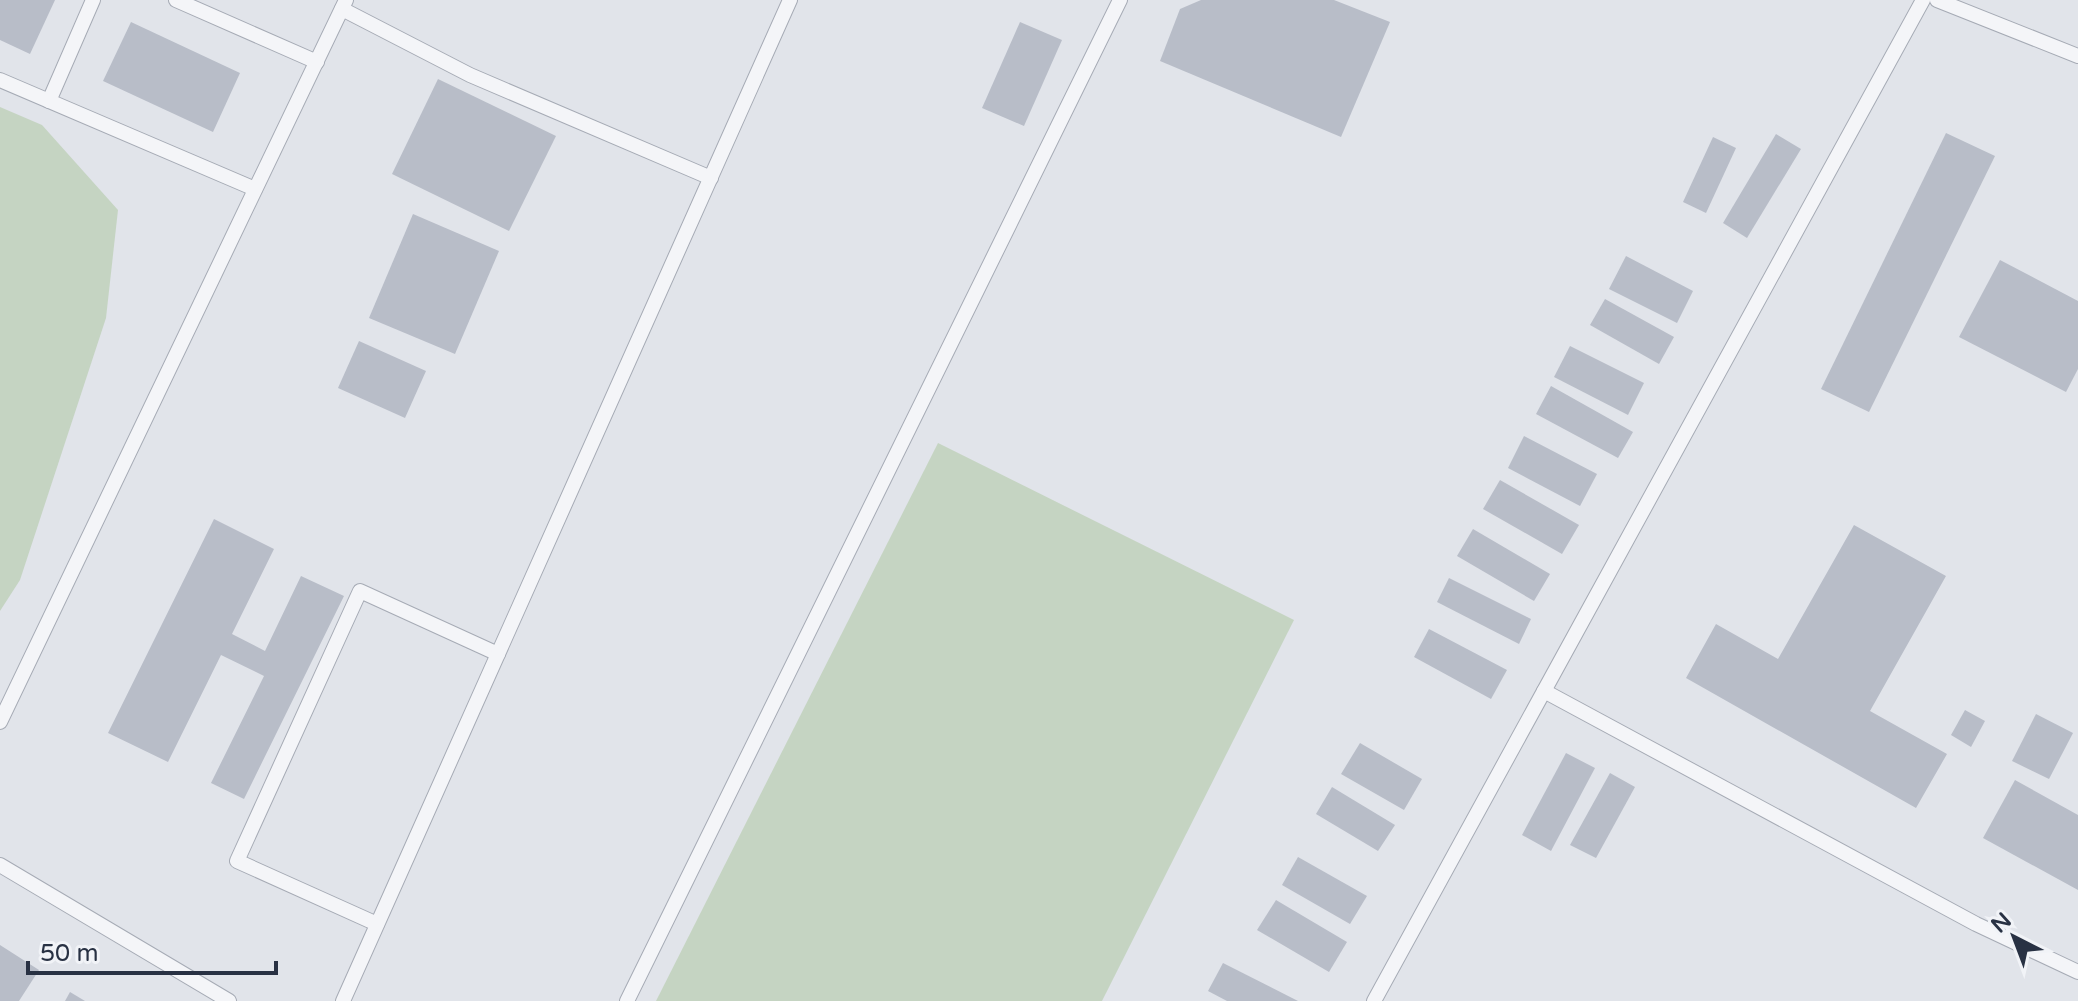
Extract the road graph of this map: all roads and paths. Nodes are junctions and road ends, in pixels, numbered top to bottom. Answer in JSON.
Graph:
{"nodes":[{"id":1,"x":93,"y":0,"type":"edge"},
{"id":2,"x":176,"y":0,"type":"edge"},
{"id":3,"x":790,"y":0,"type":"edge"},
{"id":4,"x":1120,"y":0,"type":"edge"},
{"id":5,"x":1923,"y":0,"type":"edge"},
{"id":6,"x":1937,"y":0,"type":"edge"},
{"id":7,"x":344,"y":5,"type":"edge"},
{"id":8,"x":2078,"y":56,"type":"edge"},
{"id":9,"x":317,"y":62,"type":"junction"},
{"id":10,"x":0,"y":80,"type":"edge"},
{"id":11,"x":49,"y":101,"type":"junction"},
{"id":12,"x":711,"y":178,"type":"junction"},
{"id":13,"x":255,"y":189,"type":"junction"},
{"id":14,"x":498,"y":654,"type":"junction"},
{"id":15,"x":1544,"y":691,"type":"junction"},
{"id":16,"x":0,"y":722,"type":"edge"},
{"id":17,"x":0,"y":865,"type":"edge"},
{"id":18,"x":377,"y":924,"type":"junction"},
{"id":19,"x":2078,"y":972,"type":"edge"},
{"id":20,"x":229,"y":1001,"type":"edge"},
{"id":21,"x":343,"y":1001,"type":"edge"},
{"id":22,"x":627,"y":1001,"type":"edge"},
{"id":23,"x":1374,"y":1001,"type":"edge"}],
"edges":[{"from":1,"to":11,"type":"lane"},
{"from":2,"to":9,"type":"lane"},
{"from":3,"to":12,"type":"lane"},
{"from":4,"to":22,"type":"lane"},
{"from":5,"to":15,"type":"lane"},
{"from":6,"to":8,"type":"lane"},
{"from":7,"to":9,"type":"lane"},
{"from":7,"to":12,"type":"lane"},
{"from":9,"to":13,"type":"lane"},
{"from":10,"to":11,"type":"lane"},
{"from":11,"to":13,"type":"lane"},
{"from":12,"to":14,"type":"lane"},
{"from":13,"to":16,"type":"lane"},
{"from":14,"to":18,"type":"lane"},
{"from":14,"to":18,"type":"lane"},
{"from":15,"to":19,"type":"lane"},
{"from":15,"to":23,"type":"lane"},
{"from":17,"to":20,"type":"lane"},
{"from":18,"to":21,"type":"lane"}]}
